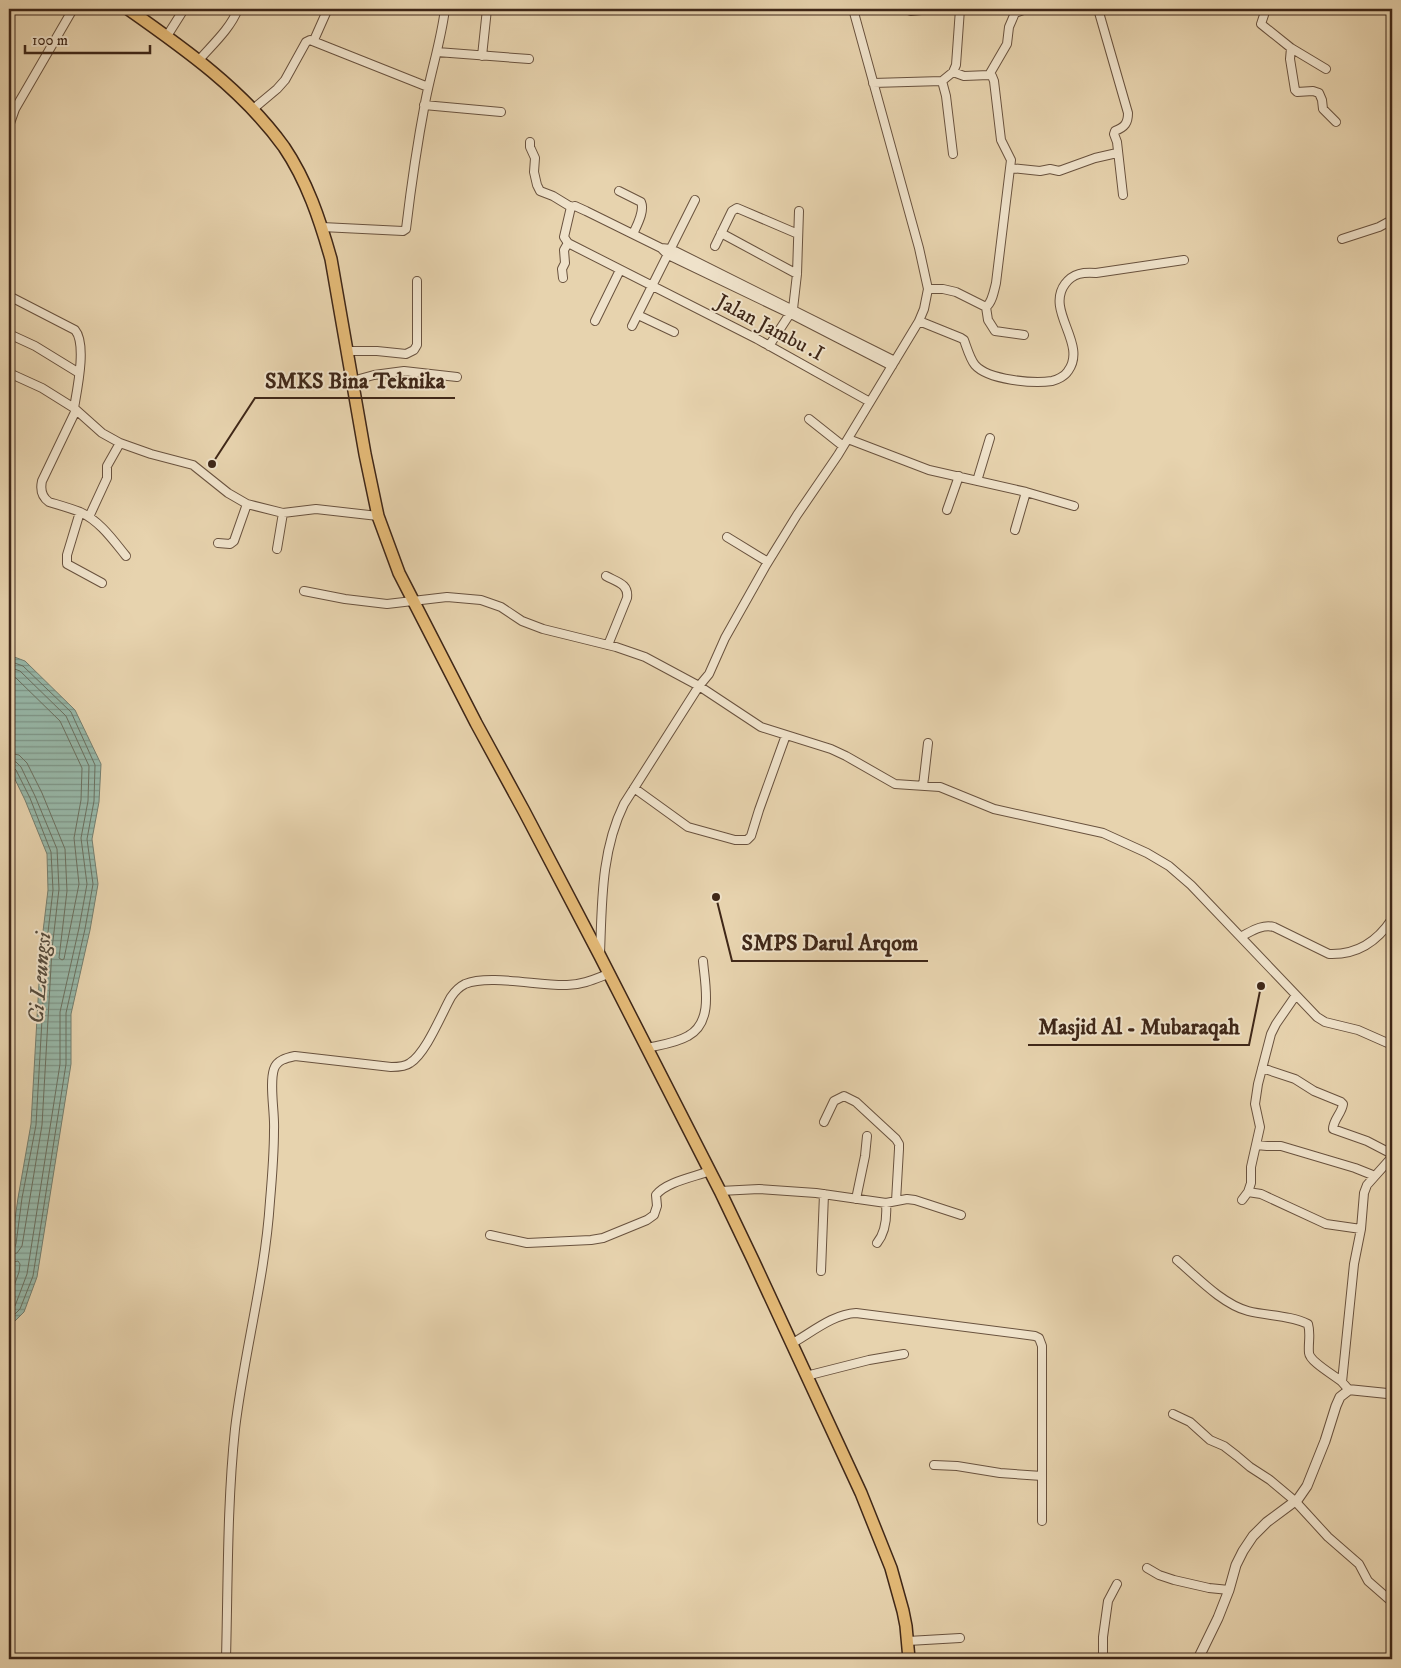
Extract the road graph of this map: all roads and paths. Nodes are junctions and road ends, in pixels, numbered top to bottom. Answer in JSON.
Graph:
{"nodes":[{"id":1,"x":73,"y":9,"type":"edge"},
{"id":2,"x":128,"y":9,"type":"edge"},
{"id":3,"x":184,"y":9,"type":"edge"},
{"id":4,"x":238,"y":9,"type":"edge"},
{"id":5,"x":444,"y":9,"type":"edge"},
{"id":6,"x":488,"y":9,"type":"edge"},
{"id":7,"x":853,"y":9,"type":"edge"},
{"id":8,"x":905,"y":9,"type":"edge"},
{"id":9,"x":932,"y":9,"type":"edge"},
{"id":10,"x":960,"y":9,"type":"edge"},
{"id":11,"x":1006,"y":9,"type":"edge"},
{"id":12,"x":1026,"y":9,"type":"edge"},
{"id":13,"x":1098,"y":9,"type":"edge"},
{"id":14,"x":1266,"y":9,"type":"edge"},
{"id":15,"x":326,"y":13,"type":"dead end"},
{"id":16,"x":1015,"y":13,"type":"junction"},
{"id":17,"x":168,"y":36,"type":"junction"},
{"id":18,"x":314,"y":40,"type":"junction"},
{"id":19,"x":1291,"y":48,"type":"junction"},
{"id":20,"x":437,"y":52,"type":"junction"},
{"id":21,"x":482,"y":56,"type":"junction"},
{"id":22,"x":529,"y":59,"type":"dead end"},
{"id":23,"x":199,"y":60,"type":"junction"},
{"id":24,"x":1326,"y":68,"type":"dead end"},
{"id":25,"x":953,"y":72,"type":"junction"},
{"id":26,"x":989,"y":75,"type":"junction"},
{"id":27,"x":942,"y":81,"type":"junction"},
{"id":28,"x":873,"y":83,"type":"junction"},
{"id":29,"x":428,"y":87,"type":"junction"},
{"id":30,"x":424,"y":105,"type":"junction"},
{"id":31,"x":252,"y":110,"type":"junction"},
{"id":32,"x":500,"y":112,"type":"dead end"},
{"id":33,"x":1336,"y":122,"type":"dead end"},
{"id":34,"x":9,"y":126,"type":"edge"},
{"id":35,"x":530,"y":142,"type":"dead end"},
{"id":36,"x":1117,"y":153,"type":"junction"},
{"id":37,"x":953,"y":154,"type":"dead end"},
{"id":38,"x":1010,"y":168,"type":"junction"},
{"id":39,"x":619,"y":191,"type":"dead end"},
{"id":40,"x":1122,"y":195,"type":"dead end"},
{"id":41,"x":695,"y":200,"type":"dead end"},
{"id":42,"x":571,"y":207,"type":"junction"},
{"id":43,"x":799,"y":211,"type":"dead end"},
{"id":44,"x":1392,"y":220,"type":"edge"},
{"id":45,"x":322,"y":227,"type":"junction"},
{"id":46,"x":722,"y":233,"type":"junction"},
{"id":47,"x":633,"y":234,"type":"junction"},
{"id":48,"x":798,"y":234,"type":"junction"},
{"id":49,"x":1342,"y":238,"type":"dead end"},
{"id":50,"x":568,"y":243,"type":"junction"},
{"id":51,"x":715,"y":246,"type":"dead end"},
{"id":52,"x":669,"y":252,"type":"junction"},
{"id":53,"x":1184,"y":260,"type":"dead end"},
{"id":54,"x":620,"y":270,"type":"junction"},
{"id":55,"x":797,"y":274,"type":"junction"},
{"id":56,"x":563,"y":278,"type":"dead end"},
{"id":57,"x":417,"y":282,"type":"dead end"},
{"id":58,"x":652,"y":286,"type":"junction"},
{"id":59,"x":928,"y":289,"type":"junction"},
{"id":60,"x":9,"y":296,"type":"edge"},
{"id":61,"x":986,"y":307,"type":"junction"},
{"id":62,"x":792,"y":312,"type":"junction"},
{"id":63,"x":638,"y":315,"type":"junction"},
{"id":64,"x":919,"y":320,"type":"junction"},
{"id":65,"x":595,"y":321,"type":"dead end"},
{"id":66,"x":632,"y":326,"type":"dead end"},
{"id":67,"x":674,"y":332,"type":"dead end"},
{"id":68,"x":9,"y":334,"type":"edge"},
{"id":69,"x":1024,"y":335,"type":"dead end"},
{"id":70,"x":769,"y":346,"type":"junction"},
{"id":71,"x":348,"y":351,"type":"junction"},
{"id":72,"x":893,"y":364,"type":"junction"},
{"id":73,"x":9,"y":373,"type":"edge"},
{"id":74,"x":78,"y":373,"type":"junction"},
{"id":75,"x":457,"y":377,"type":"dead end"},
{"id":76,"x":352,"y":381,"type":"junction"},
{"id":77,"x":870,"y":402,"type":"junction"},
{"id":78,"x":75,"y":409,"type":"junction"},
{"id":79,"x":809,"y":419,"type":"dead end"},
{"id":80,"x":990,"y":438,"type":"dead end"},
{"id":81,"x":848,"y":439,"type":"junction"},
{"id":82,"x":120,"y":443,"type":"junction"},
{"id":83,"x":843,"y":446,"type":"junction"},
{"id":84,"x":958,"y":476,"type":"junction"},
{"id":85,"x":977,"y":481,"type":"junction"},
{"id":86,"x":1026,"y":492,"type":"junction"},
{"id":87,"x":247,"y":504,"type":"junction"},
{"id":88,"x":1074,"y":506,"type":"dead end"},
{"id":89,"x":947,"y":510,"type":"dead end"},
{"id":90,"x":80,"y":512,"type":"junction"},
{"id":91,"x":283,"y":513,"type":"junction"},
{"id":92,"x":378,"y":516,"type":"junction"},
{"id":93,"x":89,"y":517,"type":"junction"},
{"id":94,"x":1015,"y":530,"type":"dead end"},
{"id":95,"x":727,"y":537,"type":"dead end"},
{"id":96,"x":218,"y":543,"type":"dead end"},
{"id":97,"x":277,"y":549,"type":"dead end"},
{"id":98,"x":126,"y":556,"type":"dead end"},
{"id":99,"x":768,"y":562,"type":"junction"},
{"id":100,"x":606,"y":576,"type":"dead end"},
{"id":101,"x":102,"y":583,"type":"dead end"},
{"id":102,"x":304,"y":591,"type":"dead end"},
{"id":103,"x":413,"y":600,"type":"junction"},
{"id":104,"x":608,"y":645,"type":"junction"},
{"id":105,"x":699,"y":686,"type":"junction"},
{"id":106,"x":786,"y":735,"type":"junction"},
{"id":107,"x":928,"y":743,"type":"dead end"},
{"id":108,"x":923,"y":786,"type":"junction"},
{"id":109,"x":634,"y":788,"type":"junction"},
{"id":110,"x":1392,"y":920,"type":"edge"},
{"id":111,"x":1242,"y":936,"type":"junction"},
{"id":112,"x":600,"y":956,"type":"junction"},
{"id":113,"x":704,"y":962,"type":"dead end"},
{"id":114,"x":608,"y":974,"type":"junction"},
{"id":115,"x":1296,"y":995,"type":"junction"},
{"id":116,"x":1392,"y":1045,"type":"edge"},
{"id":117,"x":647,"y":1048,"type":"junction"},
{"id":118,"x":1262,"y":1068,"type":"junction"},
{"id":119,"x":824,"y":1122,"type":"dead end"},
{"id":120,"x":868,"y":1136,"type":"dead end"},
{"id":121,"x":1256,"y":1144,"type":"junction"},
{"id":122,"x":1392,"y":1155,"type":"edge"},
{"id":123,"x":710,"y":1171,"type":"junction"},
{"id":124,"x":1375,"y":1176,"type":"junction"},
{"id":125,"x":720,"y":1192,"type":"junction"},
{"id":126,"x":1248,"y":1192,"type":"junction"},
{"id":127,"x":824,"y":1194,"type":"junction"},
{"id":128,"x":856,"y":1199,"type":"junction"},
{"id":129,"x":1242,"y":1200,"type":"dead end"},
{"id":130,"x":896,"y":1201,"type":"junction"},
{"id":131,"x":886,"y":1203,"type":"junction"},
{"id":132,"x":961,"y":1215,"type":"dead end"},
{"id":133,"x":1361,"y":1229,"type":"junction"},
{"id":134,"x":490,"y":1235,"type":"dead end"},
{"id":135,"x":877,"y":1243,"type":"dead end"},
{"id":136,"x":1177,"y":1260,"type":"dead end"},
{"id":137,"x":821,"y":1271,"type":"dead end"},
{"id":138,"x":791,"y":1344,"type":"junction"},
{"id":139,"x":904,"y":1354,"type":"dead end"},
{"id":140,"x":806,"y":1376,"type":"junction"},
{"id":141,"x":1342,"y":1382,"type":"junction"},
{"id":142,"x":1349,"y":1390,"type":"junction"},
{"id":143,"x":1392,"y":1394,"type":"edge"},
{"id":144,"x":1173,"y":1414,"type":"dead end"},
{"id":145,"x":934,"y":1465,"type":"dead end"},
{"id":146,"x":1042,"y":1476,"type":"junction"},
{"id":147,"x":1295,"y":1501,"type":"junction"},
{"id":148,"x":1042,"y":1521,"type":"dead end"},
{"id":149,"x":1147,"y":1568,"type":"dead end"},
{"id":150,"x":1117,"y":1584,"type":"dead end"},
{"id":151,"x":1230,"y":1590,"type":"junction"},
{"id":152,"x":1392,"y":1602,"type":"edge"},
{"id":153,"x":960,"y":1638,"type":"dead end"},
{"id":154,"x":908,"y":1640,"type":"junction"},
{"id":155,"x":226,"y":1659,"type":"edge"},
{"id":156,"x":909,"y":1659,"type":"edge"},
{"id":157,"x":1103,"y":1659,"type":"edge"},
{"id":158,"x":1198,"y":1659,"type":"edge"}],
"edges":[{"from":1,"to":34,"type":"street"},
{"from":2,"to":17,"type":"main road"},
{"from":3,"to":17,"type":"street"},
{"from":4,"to":23,"type":"street"},
{"from":5,"to":20,"type":"street"},
{"from":6,"to":21,"type":"street"},
{"from":7,"to":28,"type":"street"},
{"from":8,"to":9,"type":"street"},
{"from":10,"to":25,"type":"street"},
{"from":11,"to":16,"type":"street"},
{"from":12,"to":16,"type":"street"},
{"from":13,"to":36,"type":"street"},
{"from":14,"to":19,"type":"street"},
{"from":15,"to":18,"type":"street"},
{"from":16,"to":26,"type":"street"},
{"from":17,"to":23,"type":"main road"},
{"from":18,"to":29,"type":"street"},
{"from":18,"to":31,"type":"street"},
{"from":19,"to":24,"type":"street"},
{"from":19,"to":33,"type":"street"},
{"from":20,"to":21,"type":"street"},
{"from":20,"to":29,"type":"street"},
{"from":21,"to":22,"type":"street"},
{"from":23,"to":31,"type":"main road"},
{"from":25,"to":26,"type":"street"},
{"from":25,"to":27,"type":"street"},
{"from":26,"to":38,"type":"street"},
{"from":27,"to":28,"type":"street"},
{"from":27,"to":37,"type":"street"},
{"from":28,"to":59,"type":"street"},
{"from":29,"to":30,"type":"street"},
{"from":30,"to":32,"type":"street"},
{"from":30,"to":45,"type":"street"},
{"from":31,"to":45,"type":"main road"},
{"from":35,"to":42,"type":"street"},
{"from":36,"to":38,"type":"street"},
{"from":36,"to":40,"type":"street"},
{"from":38,"to":61,"type":"street"},
{"from":39,"to":47,"type":"street"},
{"from":41,"to":52,"type":"street"},
{"from":42,"to":47,"type":"street"},
{"from":42,"to":50,"type":"street"},
{"from":43,"to":48,"type":"street"},
{"from":44,"to":49,"type":"street"},
{"from":45,"to":71,"type":"main road"},
{"from":46,"to":48,"type":"street"},
{"from":46,"to":51,"type":"street"},
{"from":46,"to":55,"type":"street"},
{"from":47,"to":52,"type":"street"},
{"from":48,"to":55,"type":"street"},
{"from":50,"to":54,"type":"street","name":"Jalan Jambu .I"},
{"from":50,"to":56,"type":"street"},
{"from":52,"to":58,"type":"street"},
{"from":52,"to":62,"type":"street"},
{"from":53,"to":64,"type":"street"},
{"from":54,"to":58,"type":"street","name":"Jalan Jambu .I"},
{"from":54,"to":65,"type":"street"},
{"from":55,"to":62,"type":"street"},
{"from":57,"to":71,"type":"street"},
{"from":58,"to":63,"type":"street"},
{"from":58,"to":70,"type":"street","name":"Jalan Jambu .I"},
{"from":59,"to":61,"type":"street"},
{"from":59,"to":64,"type":"street"},
{"from":60,"to":74,"type":"street"},
{"from":61,"to":69,"type":"street"},
{"from":62,"to":70,"type":"street"},
{"from":62,"to":72,"type":"street"},
{"from":63,"to":66,"type":"street"},
{"from":63,"to":67,"type":"street"},
{"from":64,"to":72,"type":"street"},
{"from":68,"to":74,"type":"street"},
{"from":70,"to":77,"type":"street","name":"Jalan Jambu .I"},
{"from":71,"to":76,"type":"main road"},
{"from":72,"to":77,"type":"street"},
{"from":73,"to":78,"type":"street"},
{"from":74,"to":78,"type":"street"},
{"from":75,"to":76,"type":"street"},
{"from":76,"to":92,"type":"main road"},
{"from":77,"to":81,"type":"street"},
{"from":78,"to":82,"type":"street"},
{"from":78,"to":90,"type":"street"},
{"from":79,"to":83,"type":"street"},
{"from":80,"to":85,"type":"street"},
{"from":81,"to":83,"type":"street"},
{"from":81,"to":84,"type":"street"},
{"from":82,"to":87,"type":"street"},
{"from":82,"to":93,"type":"street"},
{"from":83,"to":99,"type":"street"},
{"from":84,"to":85,"type":"street"},
{"from":84,"to":89,"type":"street"},
{"from":85,"to":86,"type":"street"},
{"from":86,"to":88,"type":"street"},
{"from":86,"to":94,"type":"street"},
{"from":87,"to":91,"type":"street"},
{"from":87,"to":96,"type":"street"},
{"from":90,"to":93,"type":"street"},
{"from":90,"to":101,"type":"street"},
{"from":91,"to":92,"type":"street"},
{"from":91,"to":97,"type":"street"},
{"from":92,"to":103,"type":"main road"},
{"from":93,"to":98,"type":"street"},
{"from":95,"to":99,"type":"street"},
{"from":99,"to":105,"type":"street"},
{"from":100,"to":104,"type":"street"},
{"from":102,"to":103,"type":"street"},
{"from":103,"to":104,"type":"street"},
{"from":103,"to":112,"type":"main road"},
{"from":104,"to":105,"type":"street"},
{"from":105,"to":106,"type":"street"},
{"from":105,"to":109,"type":"street"},
{"from":106,"to":108,"type":"street"},
{"from":106,"to":109,"type":"street"},
{"from":107,"to":108,"type":"street"},
{"from":108,"to":111,"type":"street"},
{"from":109,"to":112,"type":"street"},
{"from":110,"to":111,"type":"street"},
{"from":111,"to":115,"type":"street"},
{"from":112,"to":114,"type":"main road"},
{"from":113,"to":117,"type":"street"},
{"from":114,"to":117,"type":"main road"},
{"from":114,"to":155,"type":"street"},
{"from":115,"to":116,"type":"street"},
{"from":115,"to":118,"type":"street"},
{"from":117,"to":123,"type":"main road"},
{"from":118,"to":121,"type":"street"},
{"from":118,"to":122,"type":"street"},
{"from":119,"to":130,"type":"street"},
{"from":120,"to":128,"type":"street"},
{"from":121,"to":124,"type":"street"},
{"from":121,"to":126,"type":"street"},
{"from":122,"to":124,"type":"street"},
{"from":123,"to":125,"type":"main road"},
{"from":123,"to":134,"type":"street"},
{"from":124,"to":133,"type":"street"},
{"from":125,"to":127,"type":"street"},
{"from":125,"to":138,"type":"main road"},
{"from":126,"to":129,"type":"street"},
{"from":126,"to":133,"type":"street"},
{"from":127,"to":128,"type":"street"},
{"from":127,"to":137,"type":"street"},
{"from":128,"to":131,"type":"street"},
{"from":130,"to":131,"type":"street"},
{"from":130,"to":132,"type":"street"},
{"from":131,"to":135,"type":"street"},
{"from":133,"to":141,"type":"street"},
{"from":136,"to":141,"type":"street"},
{"from":138,"to":140,"type":"main road"},
{"from":138,"to":146,"type":"street"},
{"from":139,"to":140,"type":"street"},
{"from":140,"to":154,"type":"main road"},
{"from":141,"to":142,"type":"street"},
{"from":142,"to":143,"type":"street"},
{"from":142,"to":147,"type":"street"},
{"from":144,"to":147,"type":"street"},
{"from":145,"to":146,"type":"street"},
{"from":146,"to":148,"type":"street"},
{"from":147,"to":151,"type":"street"},
{"from":147,"to":152,"type":"street"},
{"from":149,"to":151,"type":"street"},
{"from":150,"to":157,"type":"street"},
{"from":151,"to":158,"type":"street"},
{"from":153,"to":154,"type":"street"},
{"from":154,"to":156,"type":"main road"}]}
